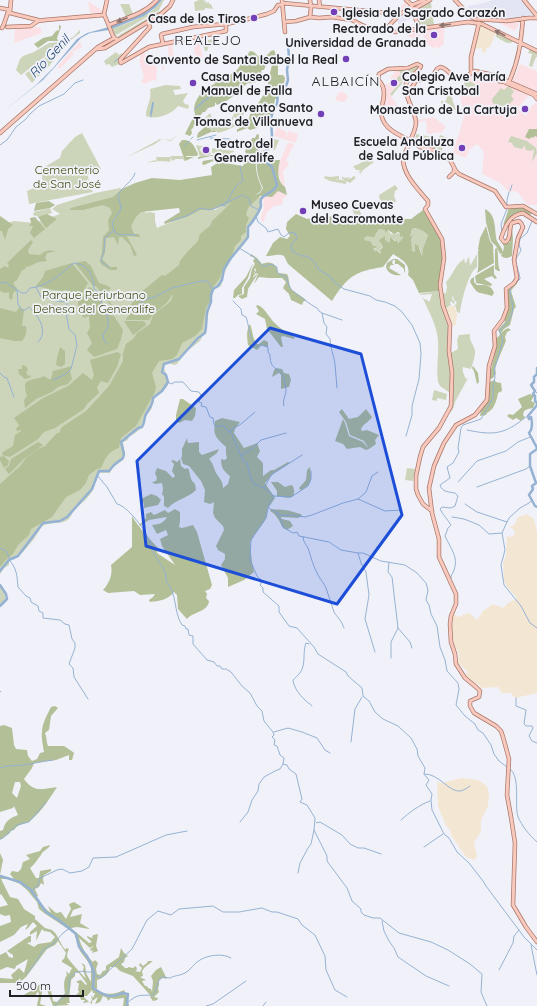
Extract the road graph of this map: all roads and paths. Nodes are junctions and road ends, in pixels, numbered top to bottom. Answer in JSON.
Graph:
{"nodes":[{"id":1,"x":10,"y":0,"type":"edge"},
{"id":2,"x":107,"y":0,"type":"edge"},
{"id":3,"x":157,"y":0,"type":"edge"},
{"id":4,"x":173,"y":0,"type":"edge"},
{"id":5,"x":310,"y":0,"type":"edge"},
{"id":6,"x":318,"y":0,"type":"edge"},
{"id":7,"x":406,"y":0,"type":"edge"},
{"id":8,"x":424,"y":0,"type":"edge"},
{"id":9,"x":430,"y":0,"type":"edge"},
{"id":10,"x":524,"y":0,"type":"edge"},
{"id":11,"x":456,"y":1,"type":"edge"},
{"id":12,"x":282,"y":4,"type":"edge"},
{"id":13,"x":311,"y":6,"type":"junction"},
{"id":14,"x":320,"y":7,"type":"junction"},
{"id":15,"x":412,"y":8,"type":"junction"},
{"id":16,"x":0,"y":9,"type":"edge"},
{"id":17,"x":9,"y":11,"type":"junction"},
{"id":18,"x":533,"y":12,"type":"junction"},
{"id":19,"x":400,"y":14,"type":"junction"},
{"id":20,"x":104,"y":15,"type":"junction"},
{"id":21,"x":310,"y":17,"type":"junction"},
{"id":22,"x":537,"y":17,"type":"edge"},
{"id":23,"x":523,"y":18,"type":"junction"},
{"id":24,"x":529,"y":18,"type":"junction"},
{"id":25,"x":38,"y":20,"type":"junction"},
{"id":26,"x":479,"y":21,"type":"junction"},
{"id":27,"x":148,"y":22,"type":"junction"},
{"id":28,"x":226,"y":24,"type":"junction"},
{"id":29,"x":390,"y":24,"type":"junction"},
{"id":30,"x":4,"y":26,"type":"edge"},
{"id":31,"x":110,"y":27,"type":"junction"},
{"id":32,"x":419,"y":28,"type":"junction"},
{"id":33,"x":115,"y":39,"type":"junction"},
{"id":34,"x":163,"y":44,"type":"junction"},
{"id":35,"x":521,"y":44,"type":"junction"},
{"id":36,"x":100,"y":46,"type":"junction"},
{"id":37,"x":537,"y":52,"type":"edge"},
{"id":38,"x":473,"y":70,"type":"junction"},
{"id":39,"x":502,"y":81,"type":"junction"},
{"id":40,"x":509,"y":82,"type":"junction"},
{"id":41,"x":408,"y":89,"type":"junction"},
{"id":42,"x":537,"y":97,"type":"edge"},
{"id":43,"x":0,"y":133,"type":"edge"},
{"id":44,"x":410,"y":140,"type":"junction"},
{"id":45,"x":453,"y":166,"type":"junction"},
{"id":46,"x":456,"y":173,"type":"junction"},
{"id":47,"x":537,"y":214,"type":"edge"},
{"id":48,"x":537,"y":222,"type":"edge"},
{"id":49,"x":432,"y":510,"type":"junction"},
{"id":50,"x":537,"y":942,"type":"edge"}],
"edges":[{"from":1,"to":17,"type":"main road"},
{"from":2,"to":20,"type":"main road"},
{"from":3,"to":31,"type":"main road","one_way":true},
{"from":4,"to":27,"type":"main road"},
{"from":5,"to":13,"type":"main road"},
{"from":6,"to":14,"type":"main road"},
{"from":7,"to":15,"type":"main road"},
{"from":8,"to":15,"type":"main road"},
{"from":9,"to":15,"type":"main road"},
{"from":10,"to":18,"type":"main road"},
{"from":11,"to":26,"type":"main road"},
{"from":12,"to":13,"type":"main road"},
{"from":12,"to":21,"type":"main road"},
{"from":12,"to":28,"type":"main road"},
{"from":13,"to":14,"type":"main road"},
{"from":13,"to":21,"type":"main road"},
{"from":14,"to":19,"type":"main road"},
{"from":15,"to":19,"type":"main road"},
{"from":15,"to":32,"type":"main road"},
{"from":16,"to":17,"type":"main road"},
{"from":17,"to":25,"type":"main road"},
{"from":17,"to":30,"type":"main road"},
{"from":18,"to":22,"type":"main road"},
{"from":18,"to":24,"type":"main road"},
{"from":19,"to":29,"type":"main road"},
{"from":20,"to":25,"type":"main road"},
{"from":20,"to":31,"type":"main road"},
{"from":21,"to":29,"type":"main road"},
{"from":22,"to":24,"type":"main road"},
{"from":23,"to":24,"type":"main road"},
{"from":23,"to":26,"type":"main road"},
{"from":23,"to":35,"type":"main road"},
{"from":25,"to":30,"type":"main road"},
{"from":26,"to":32,"type":"main road","one_way":true},
{"from":35,"to":26,"type":"main road","one_way":true},
{"from":26,"to":38,"type":"main road"},
{"from":27,"to":33,"type":"main road"},
{"from":27,"to":34,"type":"main road"},
{"from":28,"to":34,"type":"main road"},
{"from":28,"to":34,"type":"main road"},
{"from":29,"to":32,"type":"main road"},
{"from":31,"to":33,"type":"main road"},
{"from":33,"to":36,"type":"main road"},
{"from":33,"to":36,"type":"main road"},
{"from":35,"to":37,"type":"main road"},
{"from":35,"to":40,"type":"main road"},
{"from":36,"to":43,"type":"main road"},
{"from":38,"to":39,"type":"main road"},
{"from":38,"to":41,"type":"main road"},
{"from":39,"to":40,"type":"main road"},
{"from":39,"to":42,"type":"main road"},
{"from":40,"to":42,"type":"main road"},
{"from":41,"to":44,"type":"main road"},
{"from":41,"to":44,"type":"main road"},
{"from":44,"to":45,"type":"main road"},
{"from":44,"to":49,"type":"main road"},
{"from":45,"to":46,"type":"main road"},
{"from":45,"to":46,"type":"main road"},
{"from":46,"to":47,"type":"main road"},
{"from":48,"to":49,"type":"main road"},
{"from":49,"to":50,"type":"main road"}]}
